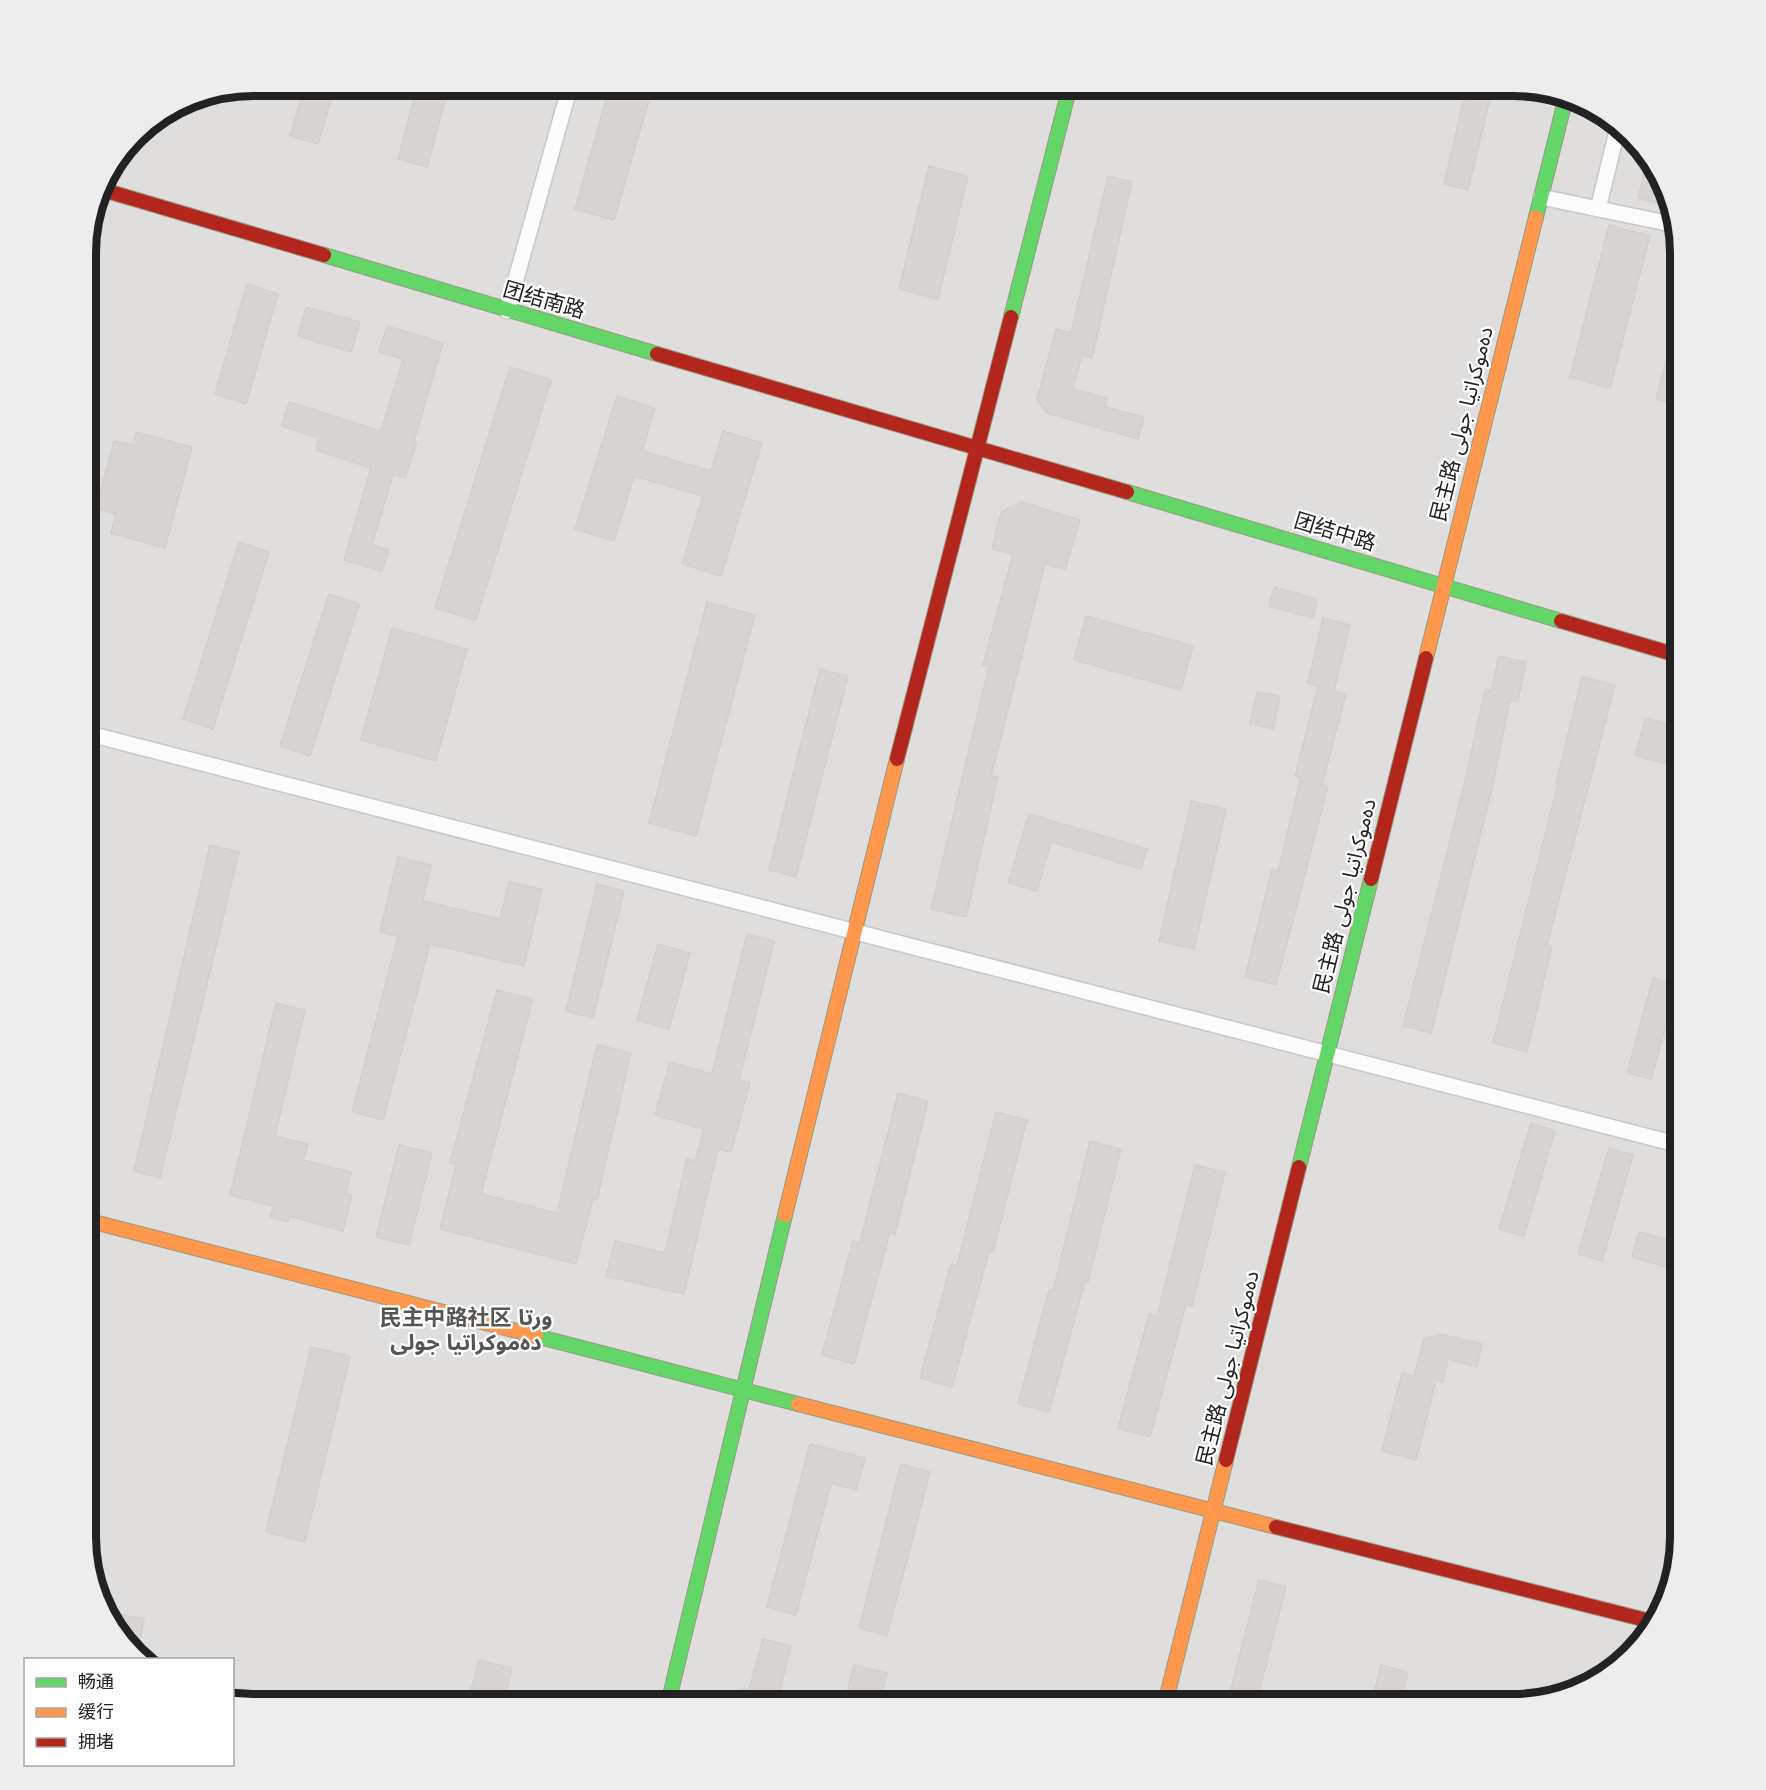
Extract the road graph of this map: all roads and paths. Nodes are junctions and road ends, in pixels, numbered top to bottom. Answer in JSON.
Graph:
{"nodes":[{"id":1,"x":567,"y":96,"type":"edge"},
{"id":2,"x":1067,"y":96,"type":"edge"},
{"id":3,"x":1564,"y":104,"type":"edge"},
{"id":4,"x":1616,"y":135,"type":"edge"},
{"id":5,"x":109,"y":192,"type":"edge"},
{"id":6,"x":1541,"y":197,"type":"junction"},
{"id":7,"x":1598,"y":209,"type":"junction"},
{"id":8,"x":1667,"y":223,"type":"edge"},
{"id":9,"x":507,"y":311,"type":"junction"},
{"id":10,"x":978,"y":447,"type":"junction"},
{"id":11,"x":1443,"y":586,"type":"junction"},
{"id":12,"x":1670,"y":653,"type":"edge"},
{"id":13,"x":96,"y":736,"type":"edge"},
{"id":14,"x":854,"y":932,"type":"junction"},
{"id":15,"x":1327,"y":1054,"type":"junction"},
{"id":16,"x":1670,"y":1142,"type":"edge"},
{"id":17,"x":96,"y":1223,"type":"edge"},
{"id":18,"x":745,"y":1389,"type":"junction"},
{"id":19,"x":1215,"y":1512,"type":"junction"},
{"id":20,"x":1646,"y":1620,"type":"edge"},
{"id":21,"x":670,"y":1694,"type":"edge"},
{"id":22,"x":1169,"y":1694,"type":"edge"}],
"edges":[{"from":1,"to":9,"type":"street"},
{"from":2,"to":10,"type":"street"},
{"from":3,"to":6,"type":"street","name":"民主路 دەموكراتيا جولى"},
{"from":4,"to":7,"type":"street"},
{"from":5,"to":9,"type":"street","name":"团结南路"},
{"from":6,"to":7,"type":"street"},
{"from":6,"to":11,"type":"street","name":"民主路 دەموكراتيا جولى"},
{"from":7,"to":8,"type":"street"},
{"from":9,"to":10,"type":"street","name":"团结南路"},
{"from":10,"to":11,"type":"street","name":"团结中路"},
{"from":10,"to":14,"type":"street"},
{"from":11,"to":12,"type":"street","name":"团结中路"},
{"from":11,"to":15,"type":"street","name":"民主路 دەموكراتيا جولى"},
{"from":13,"to":14,"type":"street"},
{"from":14,"to":15,"type":"street"},
{"from":14,"to":18,"type":"street"},
{"from":15,"to":16,"type":"street"},
{"from":15,"to":19,"type":"street","name":"民主路 دەموكراتيا جولى"},
{"from":17,"to":18,"type":"street"},
{"from":18,"to":19,"type":"street"},
{"from":18,"to":21,"type":"street"},
{"from":19,"to":20,"type":"street"},
{"from":19,"to":22,"type":"street","name":"民主路 دەموكراتيا جولى"}]}
